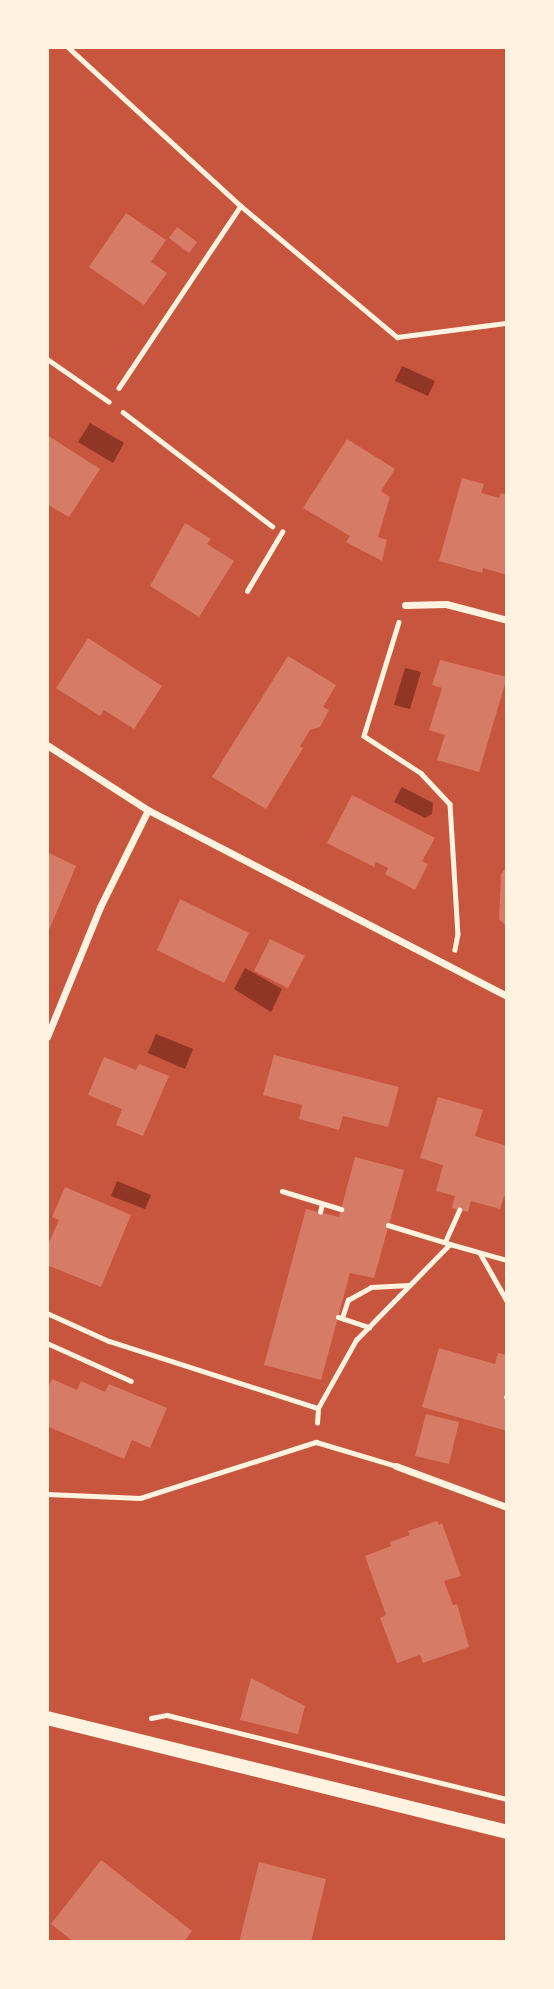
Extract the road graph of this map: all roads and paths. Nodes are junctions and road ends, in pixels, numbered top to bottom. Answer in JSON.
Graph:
{"nodes":[{"id":1,"x":68,"y":47,"type":"edge"},
{"id":2,"x":241,"y":206,"type":"junction"},
{"id":3,"x":507,"y":323,"type":"edge"},
{"id":4,"x":47,"y":359,"type":"edge"},
{"id":5,"x":110,"y":402,"type":"junction"},
{"id":6,"x":272,"y":526,"type":"dead end"},
{"id":7,"x":282,"y":532,"type":"dead end"},
{"id":8,"x":247,"y":591,"type":"dead end"},
{"id":9,"x":405,"y":605,"type":"joint"},
{"id":10,"x":507,"y":620,"type":"edge"},
{"id":11,"x":47,"y":744,"type":"edge"},
{"id":12,"x":148,"y":810,"type":"junction"},
{"id":13,"x":452,"y":968,"type":"junction"},
{"id":14,"x":507,"y":996,"type":"edge"},
{"id":15,"x":47,"y":1037,"type":"edge"},
{"id":16,"x":282,"y":1191,"type":"dead end"},
{"id":17,"x":322,"y":1204,"type":"junction"},
{"id":18,"x":341,"y":1209,"type":"dead end"},
{"id":19,"x":459,"y":1210,"type":"dead end"},
{"id":20,"x":320,"y":1212,"type":"dead end"},
{"id":21,"x":388,"y":1225,"type":"dead end"},
{"id":22,"x":447,"y":1243,"type":"junction"},
{"id":23,"x":480,"y":1252,"type":"junction"},
{"id":24,"x":507,"y":1260,"type":"edge"},
{"id":25,"x":409,"y":1285,"type":"junction"},
{"id":26,"x":507,"y":1301,"type":"edge"},
{"id":27,"x":47,"y":1313,"type":"edge"},
{"id":28,"x":369,"y":1327,"type":"junction"},
{"id":29,"x":47,"y":1343,"type":"edge"},
{"id":30,"x":131,"y":1381,"type":"dead end"},
{"id":31,"x":396,"y":1466,"type":"joint"},
{"id":32,"x":47,"y":1494,"type":"edge"},
{"id":33,"x":507,"y":1507,"type":"edge"},
{"id":34,"x":47,"y":1718,"type":"edge"},
{"id":35,"x":144,"y":1720,"type":"dead end"},
{"id":36,"x":507,"y":1799,"type":"edge"},
{"id":37,"x":507,"y":1832,"type":"edge"}],
"edges":[{"from":1,"to":2,"type":"path"},
{"from":2,"to":3,"type":"path"},
{"from":2,"to":5,"type":"path"},
{"from":4,"to":5,"type":"lane"},
{"from":5,"to":6,"type":"path"},
{"from":7,"to":8,"type":"path"},
{"from":9,"to":10,"type":"street"},
{"from":9,"to":13,"type":"path"},
{"from":11,"to":12,"type":"street"},
{"from":12,"to":13,"type":"street"},
{"from":12,"to":15,"type":"street"},
{"from":13,"to":14,"type":"street"},
{"from":16,"to":17,"type":"path"},
{"from":17,"to":18,"type":"path"},
{"from":17,"to":20,"type":"path"},
{"from":19,"to":22,"type":"path"},
{"from":21,"to":22,"type":"path"},
{"from":22,"to":23,"type":"path"},
{"from":22,"to":25,"type":"path"},
{"from":23,"to":24,"type":"path"},
{"from":23,"to":26,"type":"path"},
{"from":25,"to":28,"type":"path"},
{"from":25,"to":28,"type":"path"},
{"from":27,"to":28,"type":"path"},
{"from":29,"to":30,"type":"path"},
{"from":31,"to":32,"type":"lane"},
{"from":31,"to":33,"type":"street"},
{"from":34,"to":37,"type":"main road"},
{"from":35,"to":36,"type":"path"}]}
